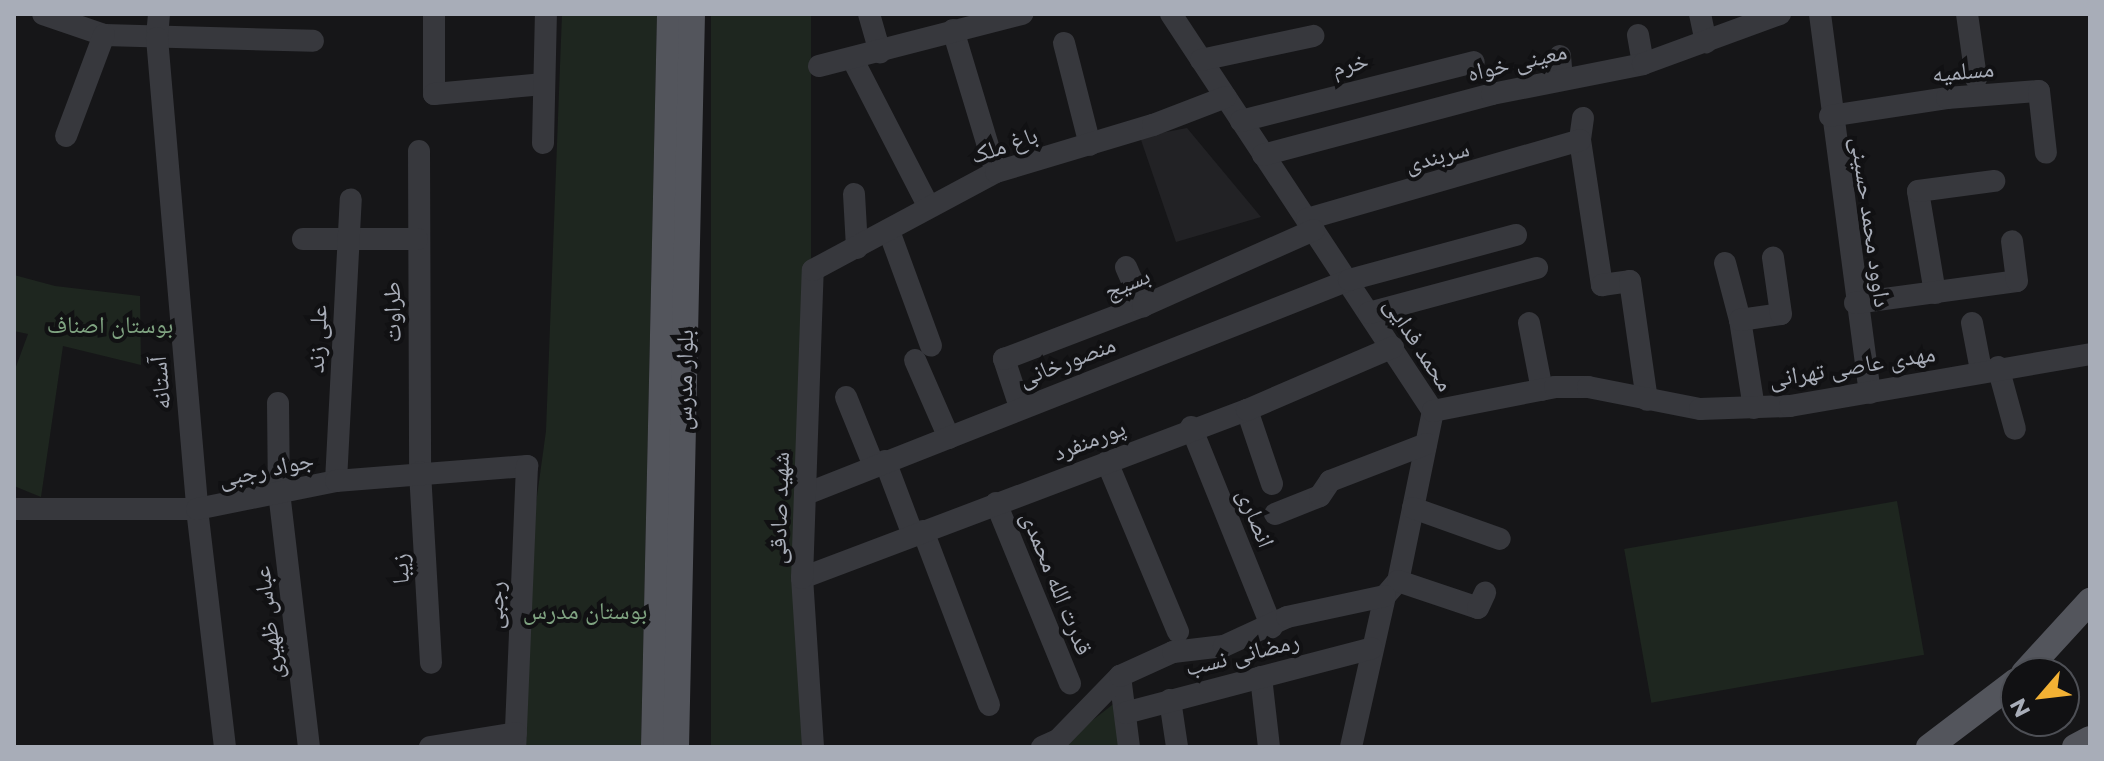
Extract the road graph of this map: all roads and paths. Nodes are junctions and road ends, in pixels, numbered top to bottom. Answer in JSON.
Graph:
{"nodes":[{"id":1,"x":43,"y":14,"type":"edge"},
{"id":2,"x":159,"y":14,"type":"edge"},
{"id":3,"x":434,"y":14,"type":"edge"},
{"id":4,"x":546,"y":14,"type":"edge"},
{"id":5,"x":670,"y":14,"type":"edge"},
{"id":6,"x":692,"y":14,"type":"edge"},
{"id":7,"x":869,"y":14,"type":"edge"},
{"id":8,"x":1022,"y":14,"type":"edge"},
{"id":9,"x":1171,"y":14,"type":"edge"},
{"id":10,"x":1700,"y":14,"type":"edge"},
{"id":11,"x":1820,"y":14,"type":"edge"},
{"id":12,"x":1967,"y":14,"type":"edge"},
{"id":13,"x":1775,"y":15,"type":"edge"},
{"id":14,"x":976,"y":20,"type":"edge"},
{"id":15,"x":953,"y":30,"type":"junction"},
{"id":16,"x":104,"y":35,"type":"junction"},
{"id":17,"x":1638,"y":35,"type":"dead end"},
{"id":18,"x":1313,"y":36,"type":"dead end"},
{"id":19,"x":157,"y":38,"type":"junction"},
{"id":20,"x":313,"y":41,"type":"dead end"},
{"id":21,"x":1706,"y":42,"type":"junction"},
{"id":22,"x":1064,"y":43,"type":"dead end"},
{"id":23,"x":880,"y":52,"type":"junction"},
{"id":24,"x":853,"y":60,"type":"junction"},
{"id":25,"x":1201,"y":60,"type":"junction"},
{"id":26,"x":1474,"y":62,"type":"dead end"},
{"id":27,"x":1643,"y":64,"type":"junction"},
{"id":28,"x":819,"y":66,"type":"dead end"},
{"id":29,"x":1976,"y":78,"type":"dead end"},
{"id":30,"x":544,"y":84,"type":"junction"},
{"id":31,"x":1226,"y":97,"type":"junction"},
{"id":32,"x":1830,"y":116,"type":"junction"},
{"id":33,"x":1241,"y":121,"type":"junction"},
{"id":34,"x":66,"y":136,"type":"dead end"},
{"id":35,"x":543,"y":143,"type":"dead end"},
{"id":36,"x":1090,"y":145,"type":"junction"},
{"id":37,"x":419,"y":151,"type":"dead end"},
{"id":38,"x":2046,"y":153,"type":"dead end"},
{"id":39,"x":1263,"y":155,"type":"junction"},
{"id":40,"x":996,"y":172,"type":"junction"},
{"id":41,"x":1994,"y":181,"type":"dead end"},
{"id":42,"x":854,"y":194,"type":"dead end"},
{"id":43,"x":351,"y":199,"type":"dead end"},
{"id":44,"x":928,"y":205,"type":"junction"},
{"id":45,"x":1310,"y":224,"type":"junction"},
{"id":46,"x":889,"y":231,"type":"junction"},
{"id":47,"x":1516,"y":235,"type":"dead end"},
{"id":48,"x":348,"y":237,"type":"junction"},
{"id":49,"x":303,"y":239,"type":"dead end"},
{"id":50,"x":417,"y":239,"type":"junction"},
{"id":51,"x":2012,"y":241,"type":"dead end"},
{"id":52,"x":857,"y":248,"type":"junction"},
{"id":53,"x":1773,"y":258,"type":"dead end"},
{"id":54,"x":1725,"y":263,"type":"dead end"},
{"id":55,"x":1126,"y":267,"type":"dead end"},
{"id":56,"x":1537,"y":268,"type":"dead end"},
{"id":57,"x":813,"y":270,"type":"joint"},
{"id":58,"x":1349,"y":280,"type":"junction"},
{"id":59,"x":1935,"y":293,"type":"junction"},
{"id":60,"x":1855,"y":303,"type":"junction"},
{"id":61,"x":1143,"y":306,"type":"junction"},
{"id":62,"x":1369,"y":313,"type":"junction"},
{"id":63,"x":1740,"y":320,"type":"junction"},
{"id":64,"x":1529,"y":323,"type":"dead end"},
{"id":65,"x":1972,"y":323,"type":"dead end"},
{"id":66,"x":1393,"y":347,"type":"junction"},
{"id":67,"x":2090,"y":354,"type":"edge"},
{"id":68,"x":1989,"y":369,"type":"junction"},
{"id":69,"x":1542,"y":390,"type":"junction"},
{"id":70,"x":1870,"y":393,"type":"junction"},
{"id":71,"x":846,"y":397,"type":"dead end"},
{"id":72,"x":1647,"y":400,"type":"junction"},
{"id":73,"x":278,"y":403,"type":"dead end"},
{"id":74,"x":1020,"y":407,"type":"junction"},
{"id":75,"x":1754,"y":408,"type":"junction"},
{"id":76,"x":1247,"y":410,"type":"junction"},
{"id":77,"x":1433,"y":411,"type":"junction"},
{"id":78,"x":1191,"y":427,"type":"junction"},
{"id":79,"x":2015,"y":429,"type":"dead end"},
{"id":80,"x":949,"y":438,"type":"junction"},
{"id":81,"x":1426,"y":444,"type":"junction"},
{"id":82,"x":1107,"y":462,"type":"junction"},
{"id":83,"x":880,"y":464,"type":"junction"},
{"id":84,"x":527,"y":466,"type":"joint"},
{"id":85,"x":420,"y":472,"type":"junction"},
{"id":86,"x":336,"y":481,"type":"junction"},
{"id":87,"x":1272,"y":484,"type":"dead end"},
{"id":88,"x":279,"y":492,"type":"junction"},
{"id":89,"x":806,"y":494,"type":"junction"},
{"id":90,"x":996,"y":503,"type":"junction"},
{"id":91,"x":1413,"y":508,"type":"junction"},
{"id":92,"x":14,"y":509,"type":"edge"},
{"id":93,"x":197,"y":509,"type":"junction"},
{"id":94,"x":1275,"y":514,"type":"dead end"},
{"id":95,"x":918,"y":533,"type":"junction"},
{"id":96,"x":1500,"y":539,"type":"dead end"},
{"id":97,"x":802,"y":578,"type":"junction"},
{"id":98,"x":1391,"y":589,"type":"junction"},
{"id":99,"x":1485,"y":593,"type":"dead end"},
{"id":100,"x":2090,"y":601,"type":"edge"},
{"id":101,"x":1272,"y":627,"type":"junction"},
{"id":102,"x":1178,"y":632,"type":"dead end"},
{"id":103,"x":1372,"y":648,"type":"junction"},
{"id":104,"x":2039,"y":657,"type":"edge"},
{"id":105,"x":431,"y":663,"type":"dead end"},
{"id":106,"x":1120,"y":676,"type":"junction"},
{"id":107,"x":1261,"y":677,"type":"junction"},
{"id":108,"x":1070,"y":683,"type":"dead end"},
{"id":109,"x":2000,"y":693,"type":"edge"},
{"id":110,"x":1170,"y":700,"type":"junction"},
{"id":111,"x":989,"y":705,"type":"dead end"},
{"id":112,"x":1125,"y":713,"type":"junction"},
{"id":113,"x":2090,"y":739,"type":"edge"},
{"id":114,"x":515,"y":740,"type":"edge"},
{"id":115,"x":225,"y":747,"type":"edge"},
{"id":116,"x":309,"y":747,"type":"edge"},
{"id":117,"x":430,"y":747,"type":"edge"},
{"id":118,"x":654,"y":747,"type":"edge"},
{"id":119,"x":676,"y":747,"type":"edge"},
{"id":120,"x":813,"y":747,"type":"edge"},
{"id":121,"x":1042,"y":747,"type":"edge"},
{"id":122,"x":1129,"y":747,"type":"edge"},
{"id":123,"x":1177,"y":747,"type":"edge"},
{"id":124,"x":1269,"y":747,"type":"edge"},
{"id":125,"x":1351,"y":747,"type":"edge"},
{"id":126,"x":1929,"y":747,"type":"edge"},
{"id":127,"x":2075,"y":747,"type":"edge"}],
"edges":[{"from":1,"to":16,"type":"street"},
{"from":2,"to":19,"type":"street","name":"آستانه"},
{"from":3,"to":30,"type":"street"},
{"from":4,"to":30,"type":"street"},
{"from":5,"to":118,"type":"main road","name":"بلوار مدرس"},
{"from":6,"to":119,"type":"main road","name":"بلوار مدرس"},
{"from":7,"to":23,"type":"street"},
{"from":8,"to":14,"type":"street"},
{"from":9,"to":25,"type":"street","name":"محمد فدایی"},
{"from":10,"to":21,"type":"street"},
{"from":11,"to":32,"type":"street","name":"داوود محمد حسینی"},
{"from":12,"to":29,"type":"street"},
{"from":13,"to":21,"type":"street","name":"معینی خواه"},
{"from":14,"to":15,"type":"street"},
{"from":15,"to":23,"type":"street"},
{"from":15,"to":40,"type":"street"},
{"from":16,"to":19,"type":"street"},
{"from":16,"to":34,"type":"street"},
{"from":17,"to":27,"type":"street"},
{"from":18,"to":25,"type":"street"},
{"from":19,"to":20,"type":"street"},
{"from":19,"to":93,"type":"street","name":"آستانه"},
{"from":21,"to":27,"type":"street","name":"معینی خواه"},
{"from":22,"to":36,"type":"street"},
{"from":23,"to":24,"type":"street"},
{"from":24,"to":28,"type":"street"},
{"from":24,"to":44,"type":"street"},
{"from":25,"to":31,"type":"street","name":"محمد فدایی"},
{"from":26,"to":33,"type":"street","name":"خرم"},
{"from":27,"to":39,"type":"street","name":"معینی خواه"},
{"from":30,"to":35,"type":"street"},
{"from":31,"to":33,"type":"street","name":"محمد فدایی"},
{"from":31,"to":36,"type":"street","name":"باغ ملک"},
{"from":32,"to":38,"type":"street","name":"مسلمیه"},
{"from":32,"to":60,"type":"street","name":"داوود محمد حسینی"},
{"from":33,"to":39,"type":"street","name":"محمد فدایی"},
{"from":36,"to":40,"type":"street","name":"باغ ملک"},
{"from":37,"to":50,"type":"street","name":"طراوت"},
{"from":39,"to":45,"type":"street","name":"محمد فدایی"},
{"from":40,"to":44,"type":"street","name":"باغ ملک"},
{"from":41,"to":59,"type":"street"},
{"from":42,"to":52,"type":"street"},
{"from":43,"to":48,"type":"street","name":"علی زند"},
{"from":44,"to":46,"type":"street","name":"باغ ملک"},
{"from":45,"to":58,"type":"street","name":"محمد فدایی"},
{"from":45,"to":61,"type":"street","name":"بسیج"},
{"from":45,"to":72,"type":"street","name":"سربندی"},
{"from":46,"to":52,"type":"street","name":"باغ ملک"},
{"from":46,"to":80,"type":"street"},
{"from":47,"to":58,"type":"street","name":"منصورخانی"},
{"from":48,"to":49,"type":"street"},
{"from":48,"to":50,"type":"street"},
{"from":48,"to":86,"type":"street","name":"علی زند"},
{"from":50,"to":85,"type":"street","name":"طراوت"},
{"from":51,"to":59,"type":"street"},
{"from":52,"to":57,"type":"street","name":"باغ ملک"},
{"from":53,"to":63,"type":"street"},
{"from":54,"to":63,"type":"street"},
{"from":55,"to":61,"type":"street"},
{"from":56,"to":62,"type":"street"},
{"from":57,"to":89,"type":"street","name":"شهید صادقی"},
{"from":58,"to":62,"type":"street","name":"محمد فدایی"},
{"from":58,"to":74,"type":"street","name":"منصورخانی"},
{"from":59,"to":60,"type":"street"},
{"from":60,"to":70,"type":"street","name":"داوود محمد حسینی"},
{"from":61,"to":74,"type":"street","name":"بسیج"},
{"from":62,"to":66,"type":"street","name":"محمد فدایی"},
{"from":63,"to":75,"type":"street"},
{"from":64,"to":69,"type":"street"},
{"from":65,"to":68,"type":"street"},
{"from":66,"to":76,"type":"street","name":"پورمنفرد"},
{"from":66,"to":77,"type":"street","name":"محمد فدایی"},
{"from":67,"to":68,"type":"street","name":"مهدی عاصی تهرانی"},
{"from":68,"to":70,"type":"street","name":"مهدی عاصی تهرانی"},
{"from":68,"to":79,"type":"street"},
{"from":69,"to":72,"type":"street","name":"مهدی عاصی تهرانی"},
{"from":69,"to":77,"type":"street","name":"مهدی عاصی تهرانی"},
{"from":70,"to":75,"type":"street","name":"مهدی عاصی تهرانی"},
{"from":71,"to":83,"type":"street"},
{"from":72,"to":75,"type":"street","name":"مهدی عاصی تهرانی"},
{"from":73,"to":88,"type":"street","name":"عباس ظهیری"},
{"from":74,"to":80,"type":"street","name":"منصورخانی"},
{"from":76,"to":78,"type":"street","name":"پورمنفرد"},
{"from":76,"to":87,"type":"street"},
{"from":77,"to":81,"type":"street","name":"محمد فدایی"},
{"from":78,"to":82,"type":"street","name":"پورمنفرد"},
{"from":78,"to":101,"type":"street","name":"انصاری"},
{"from":80,"to":83,"type":"street","name":"منصورخانی"},
{"from":81,"to":91,"type":"street","name":"محمد فدایی"},
{"from":81,"to":94,"type":"street"},
{"from":82,"to":90,"type":"street","name":"پورمنفرد"},
{"from":82,"to":102,"type":"street"},
{"from":83,"to":89,"type":"street","name":"منصورخانی"},
{"from":83,"to":95,"type":"street"},
{"from":84,"to":85,"type":"street","name":"جواد رجبی"},
{"from":84,"to":114,"type":"street","name":"رجبی"},
{"from":85,"to":86,"type":"street","name":"جواد رجبی"},
{"from":85,"to":105,"type":"street","name":"زیبا"},
{"from":86,"to":88,"type":"street","name":"جواد رجبی"},
{"from":88,"to":93,"type":"street","name":"جواد رجبی"},
{"from":88,"to":116,"type":"street","name":"عباس ظهیری"},
{"from":89,"to":97,"type":"street","name":"شهید صادقی"},
{"from":90,"to":95,"type":"street","name":"پورمنفرد"},
{"from":90,"to":108,"type":"street","name":"قدرت الله محمدی"},
{"from":91,"to":96,"type":"street"},
{"from":91,"to":98,"type":"street","name":"محمد فدایی"},
{"from":92,"to":93,"type":"street","name":"جواد رجبی"},
{"from":93,"to":115,"type":"street","name":"آستانه"},
{"from":95,"to":97,"type":"street","name":"پورمنفرد"},
{"from":95,"to":111,"type":"street"},
{"from":97,"to":120,"type":"street","name":"شهید صادقی"},
{"from":98,"to":99,"type":"street"},
{"from":98,"to":101,"type":"street"},
{"from":98,"to":103,"type":"street","name":"محمد فدایی"},
{"from":100,"to":104,"type":"main road"},
{"from":101,"to":106,"type":"street"},
{"from":103,"to":107,"type":"street","name":"رمضانی نسب"},
{"from":103,"to":125,"type":"street","name":"محمد فدایی"},
{"from":106,"to":112,"type":"street"},
{"from":106,"to":121,"type":"street"},
{"from":107,"to":110,"type":"street","name":"رمضانی نسب"},
{"from":107,"to":124,"type":"street"},
{"from":109,"to":126,"type":"main road"},
{"from":110,"to":112,"type":"street","name":"رمضانی نسب"},
{"from":110,"to":123,"type":"street"},
{"from":112,"to":122,"type":"street"},
{"from":113,"to":127,"type":"main road"},
{"from":114,"to":117,"type":"street"}]}
